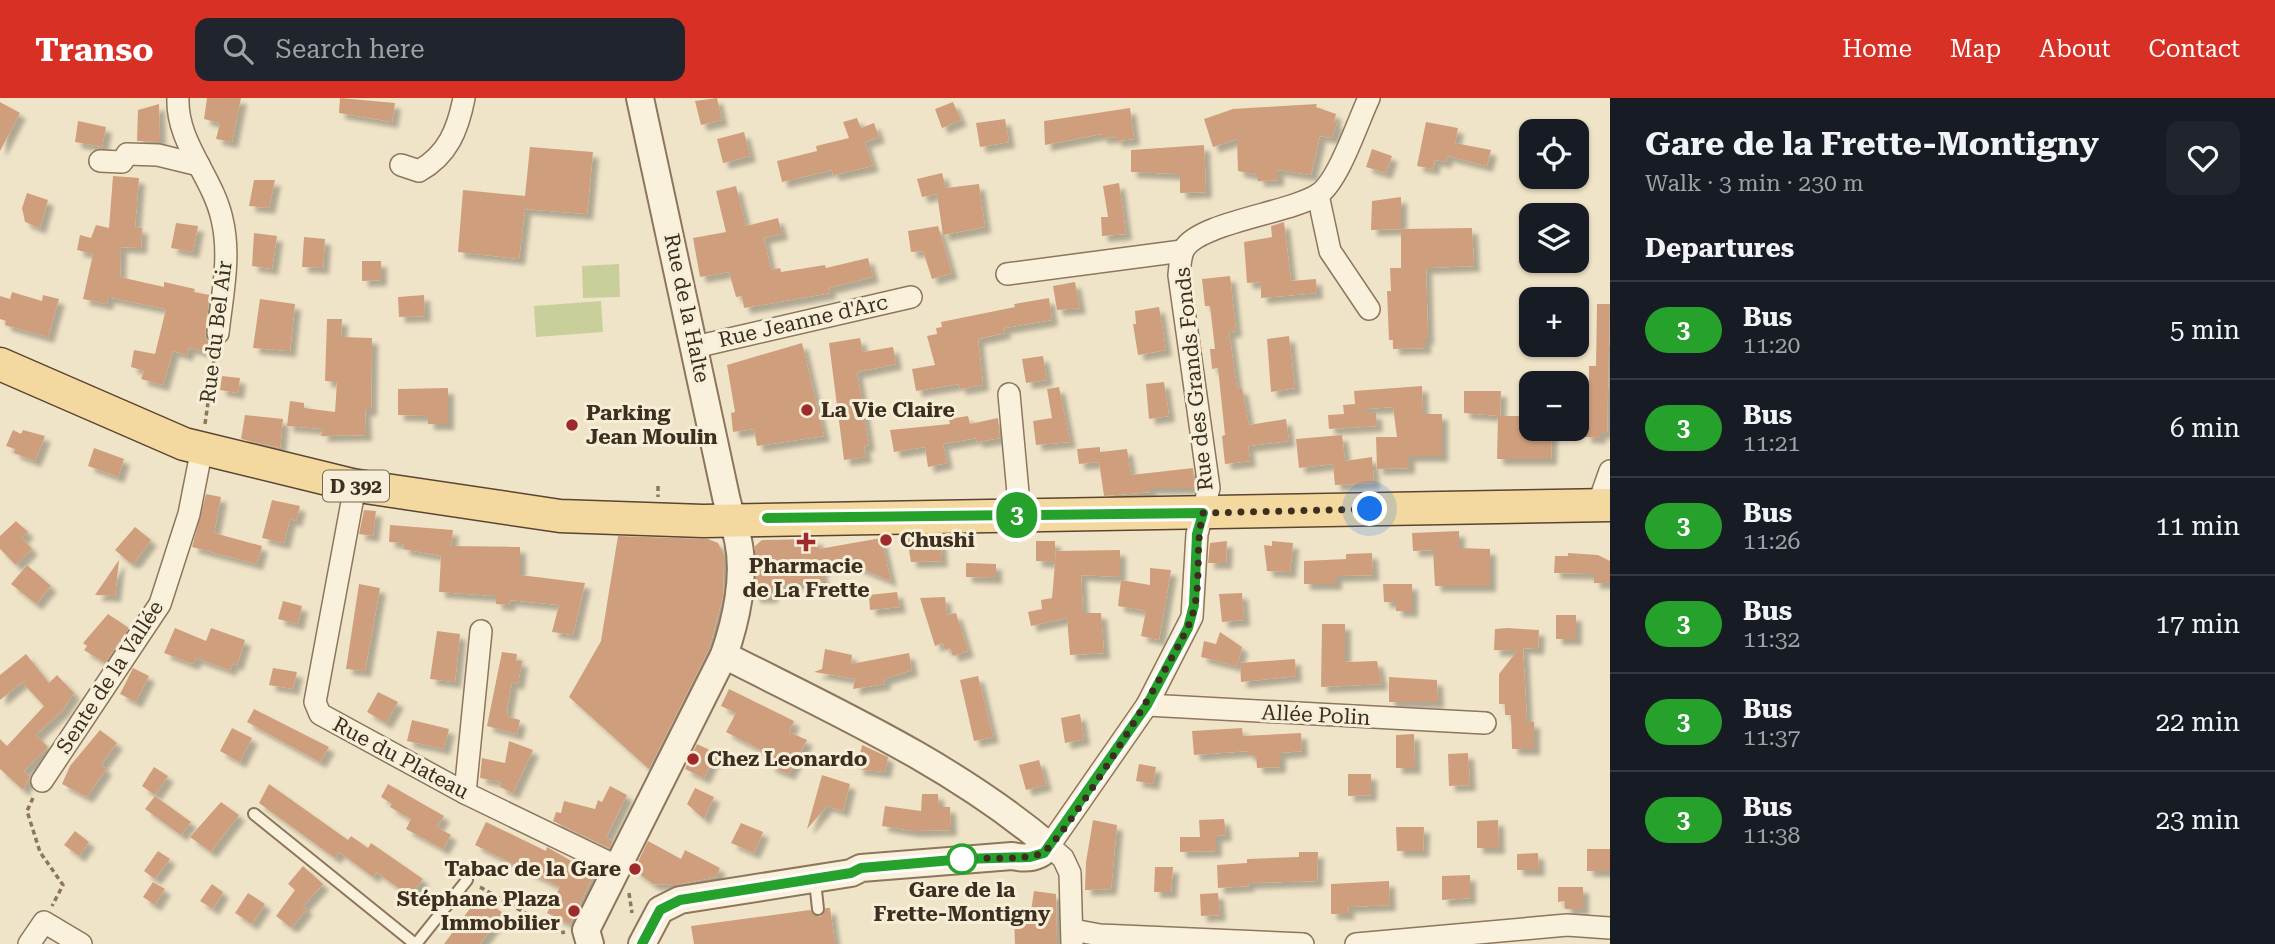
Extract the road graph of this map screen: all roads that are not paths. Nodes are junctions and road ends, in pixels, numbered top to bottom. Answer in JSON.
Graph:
{"nodes":[{"id":1,"x":178,"y":98,"type":"edge"},
{"id":2,"x":464,"y":98,"type":"edge"},
{"id":3,"x":640,"y":98,"type":"edge"},
{"id":4,"x":1369,"y":98,"type":"edge"},
{"id":5,"x":100,"y":161,"type":"dead end"},
{"id":6,"x":199,"y":165,"type":"junction"},
{"id":7,"x":401,"y":165,"type":"dead end"},
{"id":8,"x":1318,"y":195,"type":"junction"},
{"id":9,"x":1182,"y":251,"type":"junction"},
{"id":10,"x":1007,"y":274,"type":"dead end"},
{"id":11,"x":911,"y":297,"type":"dead end"},
{"id":12,"x":1369,"y":309,"type":"dead end"},
{"id":13,"x":218,"y":333,"type":"road end"},
{"id":14,"x":695,"y":347,"type":"junction"},
{"id":15,"x":0,"y":364,"type":"edge"},
{"id":16,"x":1009,"y":394,"type":"dead end"},
{"id":17,"x":202,"y":448,"type":"junction"},
{"id":18,"x":1610,"y":471,"type":"edge"},
{"id":19,"x":355,"y":486,"type":"junction"},
{"id":20,"x":1604,"y":505,"type":"edge"},
{"id":21,"x":1203,"y":513,"type":"junction"},
{"id":22,"x":1020,"y":515,"type":"junction"},
{"id":23,"x":731,"y":518,"type":"junction"},
{"id":24,"x":481,"y":631,"type":"dead end"},
{"id":25,"x":724,"y":655,"type":"junction"},
{"id":26,"x":1147,"y":705,"type":"junction"},
{"id":27,"x":1485,"y":723,"type":"dead end"},
{"id":28,"x":42,"y":781,"type":"road end"},
{"id":29,"x":465,"y":793,"type":"junction"},
{"id":30,"x":254,"y":814,"type":"dead end"},
{"id":31,"x":1025,"y":825,"type":"junction"},
{"id":32,"x":1049,"y":846,"type":"junction"},
{"id":33,"x":1012,"y":856,"type":"junction"},
{"id":34,"x":623,"y":876,"type":"junction"},
{"id":35,"x":814,"y":879,"type":"junction"},
{"id":36,"x":467,"y":880,"type":"road end"},
{"id":37,"x":818,"y":909,"type":"dead end"},
{"id":38,"x":1610,"y":928,"type":"edge"},
{"id":39,"x":638,"y":934,"type":"edge"},
{"id":40,"x":582,"y":937,"type":"edge"},
{"id":41,"x":1072,"y":937,"type":"edge"},
{"id":42,"x":29,"y":944,"type":"edge"},
{"id":43,"x":81,"y":944,"type":"edge"},
{"id":44,"x":416,"y":944,"type":"edge"},
{"id":45,"x":1303,"y":944,"type":"edge"},
{"id":46,"x":1356,"y":944,"type":"edge"}],
"edges":[{"from":1,"to":6,"type":"street","name":"Rue du Bel Air"},
{"from":2,"to":7,"type":"street"},
{"from":3,"to":14,"type":"street","name":"Rue de la Halte"},
{"from":4,"to":8,"type":"street"},
{"from":5,"to":6,"type":"street"},
{"from":6,"to":13,"type":"street","name":"Rue du Bel Air"},
{"from":8,"to":9,"type":"street","name":"Rue des Grands Fonds"},
{"from":8,"to":12,"type":"street"},
{"from":9,"to":10,"type":"street"},
{"from":9,"to":21,"type":"street","name":"Rue des Grands Fonds"},
{"from":11,"to":14,"type":"street","name":"Rue Jeanne d'Arc"},
{"from":14,"to":23,"type":"street","name":"Rue de la Halte"},
{"from":15,"to":17,"type":"main road","number":"D 392"},
{"from":16,"to":22,"type":"street"},
{"from":17,"to":19,"type":"main road","number":"D 392"},
{"from":17,"to":28,"type":"street","name":"Sente de la Vallée"},
{"from":18,"to":20,"type":"street"},
{"from":19,"to":23,"type":"main road","number":"D 392"},
{"from":19,"to":29,"type":"street","name":"Rue du Plateau"},
{"from":20,"to":21,"type":"main road","number":"D 392"},
{"from":21,"to":22,"type":"main road","number":"D 392"},
{"from":21,"to":26,"type":"street","name":"Rue des Grands Fonds"},
{"from":22,"to":23,"type":"main road","number":"D 392"},
{"from":23,"to":25,"type":"street","name":"Rue de la Halte"},
{"from":24,"to":29,"type":"street"},
{"from":25,"to":31,"type":"street"},
{"from":25,"to":34,"type":"street","name":"Rue de la Halte"},
{"from":26,"to":27,"type":"street","name":"Allée Polin"},
{"from":26,"to":32,"type":"street","name":"Rue des Grands Fonds"},
{"from":29,"to":34,"type":"street","name":"Rue du Plateau"},
{"from":30,"to":44,"type":"lane"},
{"from":31,"to":32,"type":"street"},
{"from":31,"to":33,"type":"street"},
{"from":32,"to":33,"type":"street"},
{"from":32,"to":41,"type":"street"},
{"from":33,"to":35,"type":"street"},
{"from":34,"to":40,"type":"street","name":"Rue de la Halte"},
{"from":35,"to":37,"type":"lane"},
{"from":35,"to":39,"type":"street"},
{"from":36,"to":44,"type":"lane"},
{"from":38,"to":46,"type":"street"},
{"from":41,"to":45,"type":"street"},
{"from":42,"to":43,"type":"street"}]}
